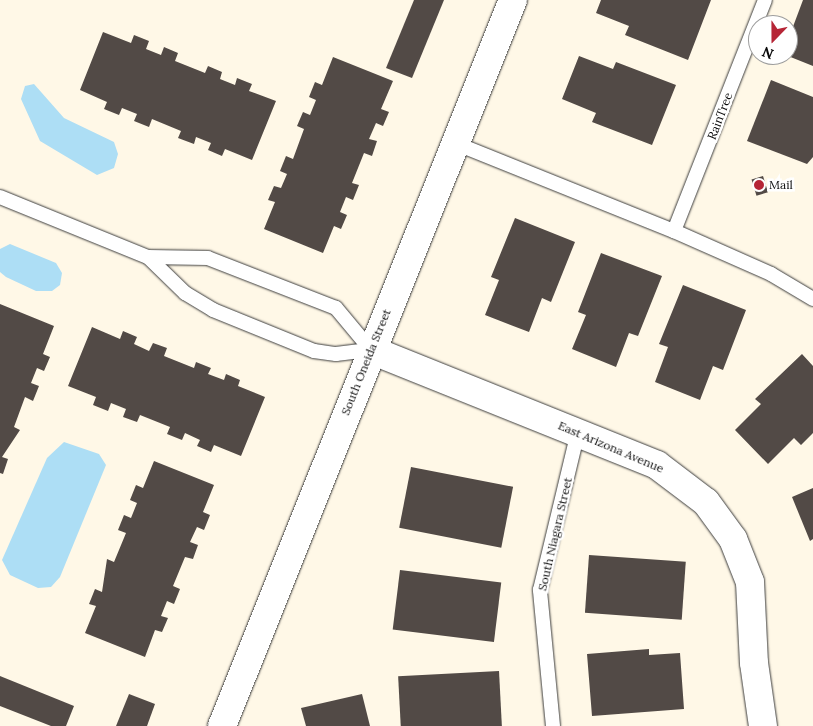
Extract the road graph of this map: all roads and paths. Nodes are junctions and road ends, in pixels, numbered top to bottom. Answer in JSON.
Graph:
{"nodes":[{"id":1,"x":513,"y":0,"type":"edge"},
{"id":2,"x":765,"y":0,"type":"edge"},
{"id":3,"x":455,"y":143,"type":"junction"},
{"id":4,"x":0,"y":197,"type":"edge"},
{"id":5,"x":674,"y":231,"type":"junction"},
{"id":6,"x":148,"y":257,"type":"junction"},
{"id":7,"x":813,"y":299,"type":"edge"},
{"id":8,"x":371,"y":350,"type":"junction"},
{"id":9,"x":578,"y":432,"type":"junction"},
{"id":10,"x":222,"y":726,"type":"edge"},
{"id":11,"x":553,"y":726,"type":"edge"},
{"id":12,"x":763,"y":726,"type":"edge"}],
"edges":[{"from":1,"to":3,"type":"street","name":"South Oneida Street"},
{"from":2,"to":5,"type":"lane","name":"RainTree"},
{"from":3,"to":5,"type":"lane"},
{"from":3,"to":8,"type":"street","name":"South Oneida Street"},
{"from":4,"to":6,"type":"lane"},
{"from":5,"to":7,"type":"lane"},
{"from":6,"to":8,"type":"lane"},
{"from":6,"to":8,"type":"lane"},
{"from":8,"to":9,"type":"street","name":"East Arizona Avenue"},
{"from":8,"to":10,"type":"street","name":"South Oneida Street"},
{"from":9,"to":11,"type":"lane","name":"South Niagara Street"},
{"from":9,"to":12,"type":"street","name":"East Arizona Avenue"}]}
